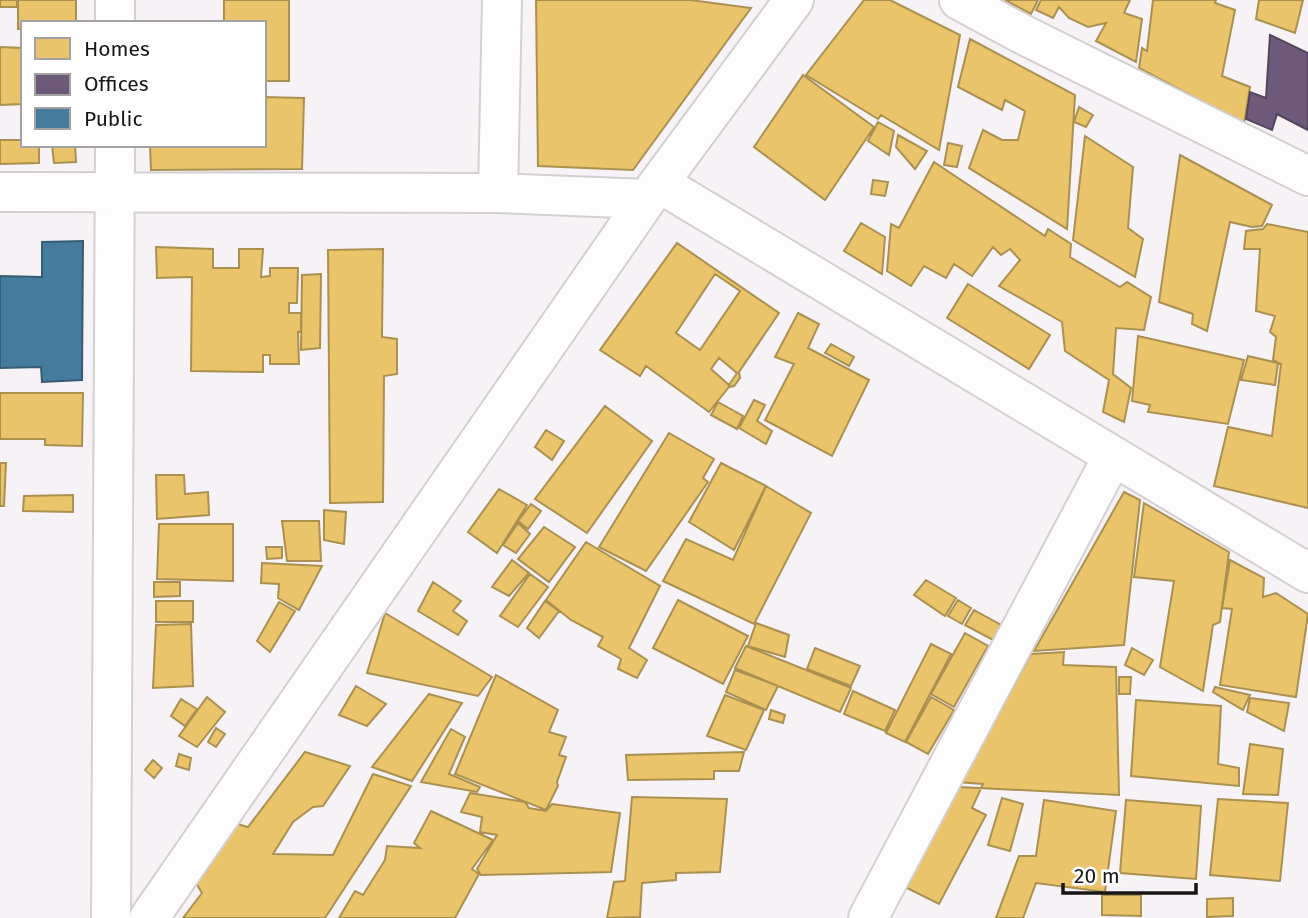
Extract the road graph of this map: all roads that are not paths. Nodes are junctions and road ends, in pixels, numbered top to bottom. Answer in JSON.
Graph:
{"nodes":[{"id":1,"x":115,"y":0,"type":"edge"},
{"id":2,"x":502,"y":0,"type":"edge"},
{"id":3,"x":794,"y":0,"type":"edge"},
{"id":4,"x":959,"y":0,"type":"edge"},
{"id":5,"x":115,"y":21,"type":"edge"},
{"id":6,"x":114,"y":147,"type":"edge"},
{"id":7,"x":1308,"y":176,"type":"edge"},
{"id":8,"x":114,"y":191,"type":"junction"},
{"id":9,"x":653,"y":191,"type":"junction"},
{"id":10,"x":0,"y":192,"type":"edge"},
{"id":11,"x":498,"y":193,"type":"junction"},
{"id":12,"x":1113,"y":456,"type":"junction"},
{"id":13,"x":1308,"y":573,"type":"edge"},
{"id":14,"x":111,"y":918,"type":"edge"},
{"id":15,"x":149,"y":918,"type":"edge"},
{"id":16,"x":868,"y":918,"type":"edge"}],
"edges":[{"from":1,"to":5,"type":"street"},
{"from":2,"to":11,"type":"street"},
{"from":3,"to":9,"type":"street"},
{"from":4,"to":7,"type":"street"},
{"from":6,"to":8,"type":"street"},
{"from":8,"to":10,"type":"street"},
{"from":8,"to":11,"type":"street"},
{"from":8,"to":14,"type":"street"},
{"from":9,"to":11,"type":"street"},
{"from":9,"to":12,"type":"street"},
{"from":9,"to":15,"type":"street"},
{"from":12,"to":13,"type":"street"},
{"from":12,"to":16,"type":"street"}]}
